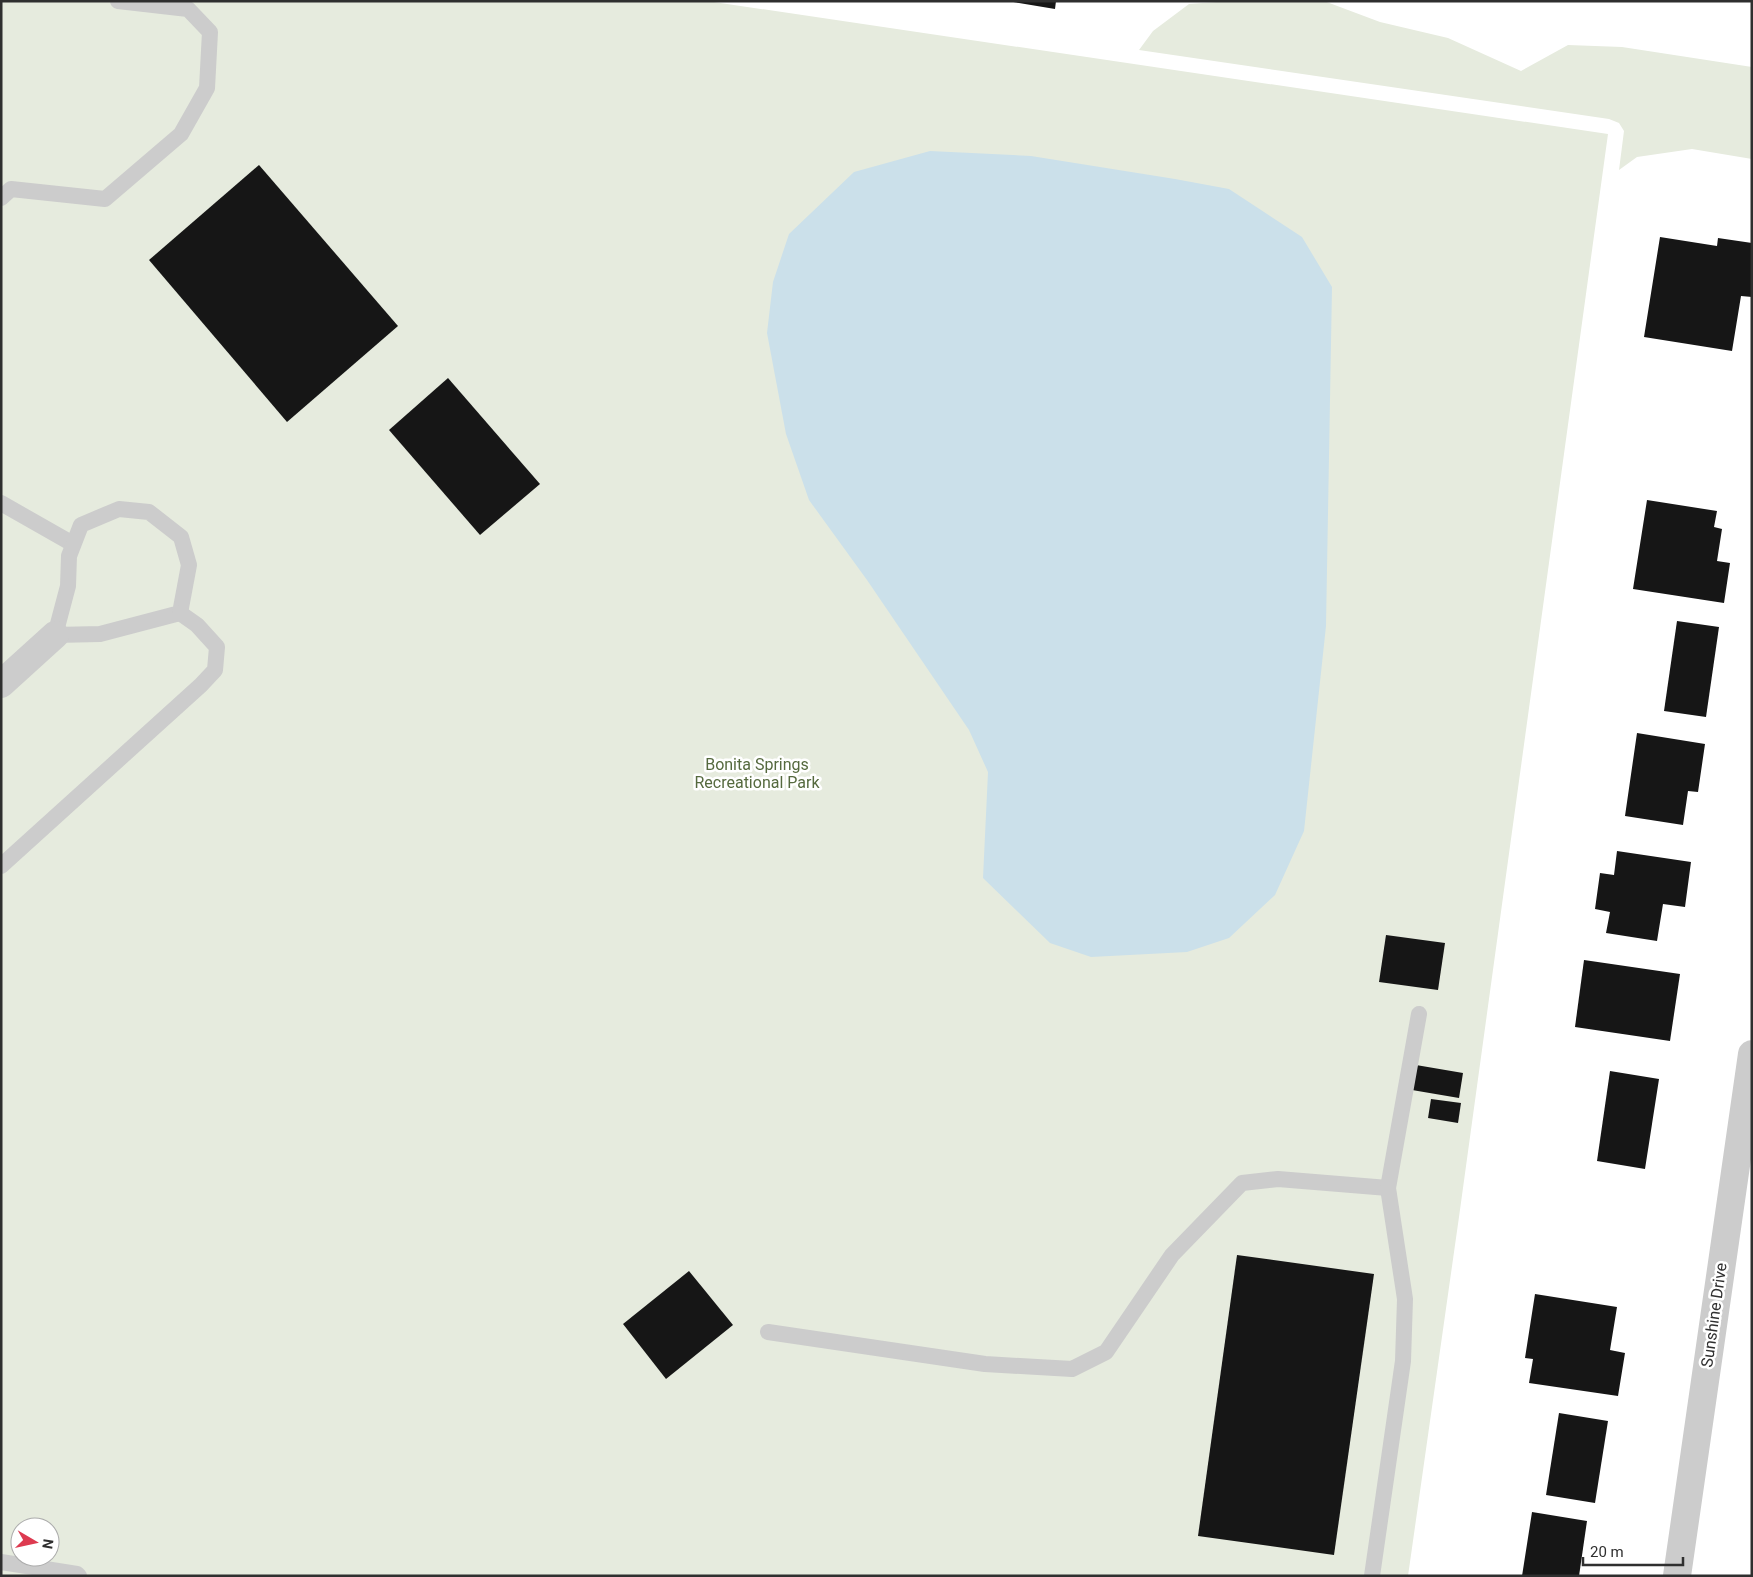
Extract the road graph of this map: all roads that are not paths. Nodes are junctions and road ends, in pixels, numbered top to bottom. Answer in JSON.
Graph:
{"nodes":[{"id":1,"x":118,"y":1,"type":"edge"},
{"id":2,"x":1,"y":198,"type":"edge"},
{"id":3,"x":1,"y":503,"type":"edge"},
{"id":4,"x":73,"y":544,"type":"junction"},
{"id":5,"x":180,"y":613,"type":"junction"},
{"id":6,"x":55,"y":635,"type":"junction"},
{"id":7,"x":1,"y":684,"type":"edge"},
{"id":8,"x":1,"y":866,"type":"edge"},
{"id":9,"x":1420,"y":1014,"type":"dead end"},
{"id":10,"x":1752,"y":1054,"type":"edge"},
{"id":11,"x":1388,"y":1188,"type":"junction"},
{"id":12,"x":768,"y":1332,"type":"dead end"},
{"id":13,"x":1,"y":1562,"type":"edge"},
{"id":14,"x":80,"y":1576,"type":"edge"},
{"id":15,"x":1372,"y":1576,"type":"edge"},
{"id":16,"x":1677,"y":1576,"type":"edge"}],
"edges":[{"from":1,"to":2,"type":"lane"},
{"from":3,"to":4,"type":"lane"},
{"from":4,"to":5,"type":"lane"},
{"from":4,"to":6,"type":"lane"},
{"from":5,"to":6,"type":"lane"},
{"from":5,"to":8,"type":"lane"},
{"from":6,"to":7,"type":"street"},
{"from":9,"to":11,"type":"lane"},
{"from":10,"to":16,"type":"street","name":"Sunshine Drive"},
{"from":11,"to":12,"type":"lane"},
{"from":11,"to":15,"type":"lane"},
{"from":13,"to":14,"type":"lane"}]}
